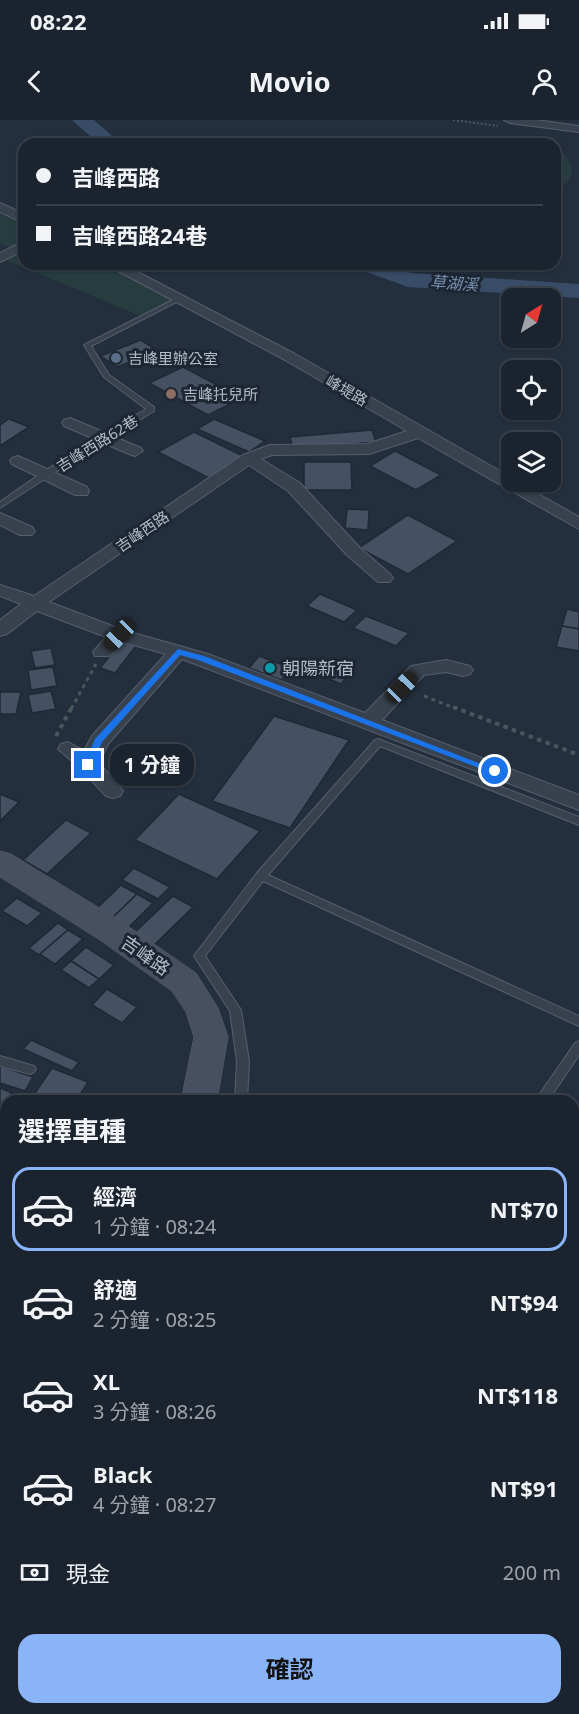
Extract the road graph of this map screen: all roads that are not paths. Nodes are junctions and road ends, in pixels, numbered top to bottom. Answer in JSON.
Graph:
{"nodes":[{"id":1,"x":510,"y":120,"type":"edge"},
{"id":2,"x":579,"y":129,"type":"edge"},
{"id":3,"x":0,"y":207,"type":"edge"},
{"id":4,"x":18,"y":216,"type":"edge"},
{"id":5,"x":18,"y":247,"type":"edge"},
{"id":6,"x":2,"y":254,"type":"edge"},
{"id":7,"x":123,"y":270,"type":"edge"},
{"id":8,"x":179,"y":299,"type":"junction"},
{"id":9,"x":70,"y":423,"type":"dead end"},
{"id":10,"x":419,"y":432,"type":"junction"},
{"id":11,"x":106,"y":437,"type":"junction"},
{"id":12,"x":135,"y":451,"type":"dead end"},
{"id":13,"x":249,"y":458,"type":"junction"},
{"id":14,"x":18,"y":461,"type":"dead end"},
{"id":15,"x":46,"y":474,"type":"junction"},
{"id":16,"x":81,"y":491,"type":"dead end"},
{"id":17,"x":0,"y":506,"type":"edge"},
{"id":18,"x":0,"y":518,"type":"edge"},
{"id":19,"x":579,"y":524,"type":"edge"},
{"id":20,"x":26,"y":531,"type":"dead end"},
{"id":21,"x":384,"y":578,"type":"dead end"},
{"id":22,"x":0,"y":590,"type":"edge"},
{"id":23,"x":34,"y":604,"type":"junction"},
{"id":24,"x":0,"y":630,"type":"edge"},
{"id":25,"x":119,"y":635,"type":"junction"},
{"id":26,"x":102,"y":652,"type":"road end"},
{"id":27,"x":178,"y":652,"type":"junction"},
{"id":28,"x":463,"y":670,"type":"dead end"},
{"id":29,"x":369,"y":722,"type":"junction"},
{"id":30,"x":68,"y":749,"type":"road end"},
{"id":31,"x":88,"y":765,"type":"junction"},
{"id":32,"x":112,"y":791,"type":"dead end"},
{"id":33,"x":579,"y":803,"type":"edge"},
{"id":34,"x":579,"y":821,"type":"edge"},
{"id":35,"x":0,"y":862,"type":"edge"},
{"id":36,"x":261,"y":876,"type":"junction"},
{"id":37,"x":579,"y":1020,"type":"edge"},
{"id":38,"x":579,"y":1046,"type":"edge"},
{"id":39,"x":0,"y":1061,"type":"edge"},
{"id":40,"x":30,"y":1069,"type":"dead end"},
{"id":41,"x":200,"y":1095,"type":"edge"},
{"id":42,"x":241,"y":1095,"type":"edge"},
{"id":43,"x":545,"y":1095,"type":"edge"}],
"edges":[{"from":1,"to":2,"type":"street"},
{"from":3,"to":4,"type":"street"},
{"from":5,"to":6,"type":"street"},
{"from":7,"to":8,"type":"street","name":"峰堤路"},
{"from":8,"to":10,"type":"street","name":"峰堤路"},
{"from":8,"to":11,"type":"lane","name":"吉峰西路62巷"},
{"from":9,"to":11,"type":"street"},
{"from":10,"to":13,"type":"street","name":"吉峰西路"},
{"from":10,"to":19,"type":"street","name":"峰堤路"},
{"from":11,"to":12,"type":"street"},
{"from":11,"to":15,"type":"lane","name":"吉峰西路62巷"},
{"from":13,"to":21,"type":"street"},
{"from":13,"to":23,"type":"street","name":"吉峰西路"},
{"from":14,"to":15,"type":"street"},
{"from":15,"to":16,"type":"street"},
{"from":15,"to":17,"type":"lane","name":"吉峰西路62巷"},
{"from":18,"to":20,"type":"street"},
{"from":22,"to":23,"type":"street"},
{"from":23,"to":24,"type":"street","name":"吉峰西路"},
{"from":23,"to":25,"type":"street"},
{"from":25,"to":26,"type":"street"},
{"from":25,"to":27,"type":"street"},
{"from":27,"to":29,"type":"street"},
{"from":27,"to":31,"type":"street"},
{"from":28,"to":29,"type":"street"},
{"from":29,"to":33,"type":"street"},
{"from":30,"to":31,"type":"street"},
{"from":31,"to":32,"type":"street"},
{"from":34,"to":36,"type":"lane"},
{"from":35,"to":41,"type":"street","name":"吉峰路"},
{"from":36,"to":37,"type":"lane"},
{"from":36,"to":42,"type":"lane"},
{"from":38,"to":43,"type":"lane"},
{"from":39,"to":40,"type":"lane"}]}
